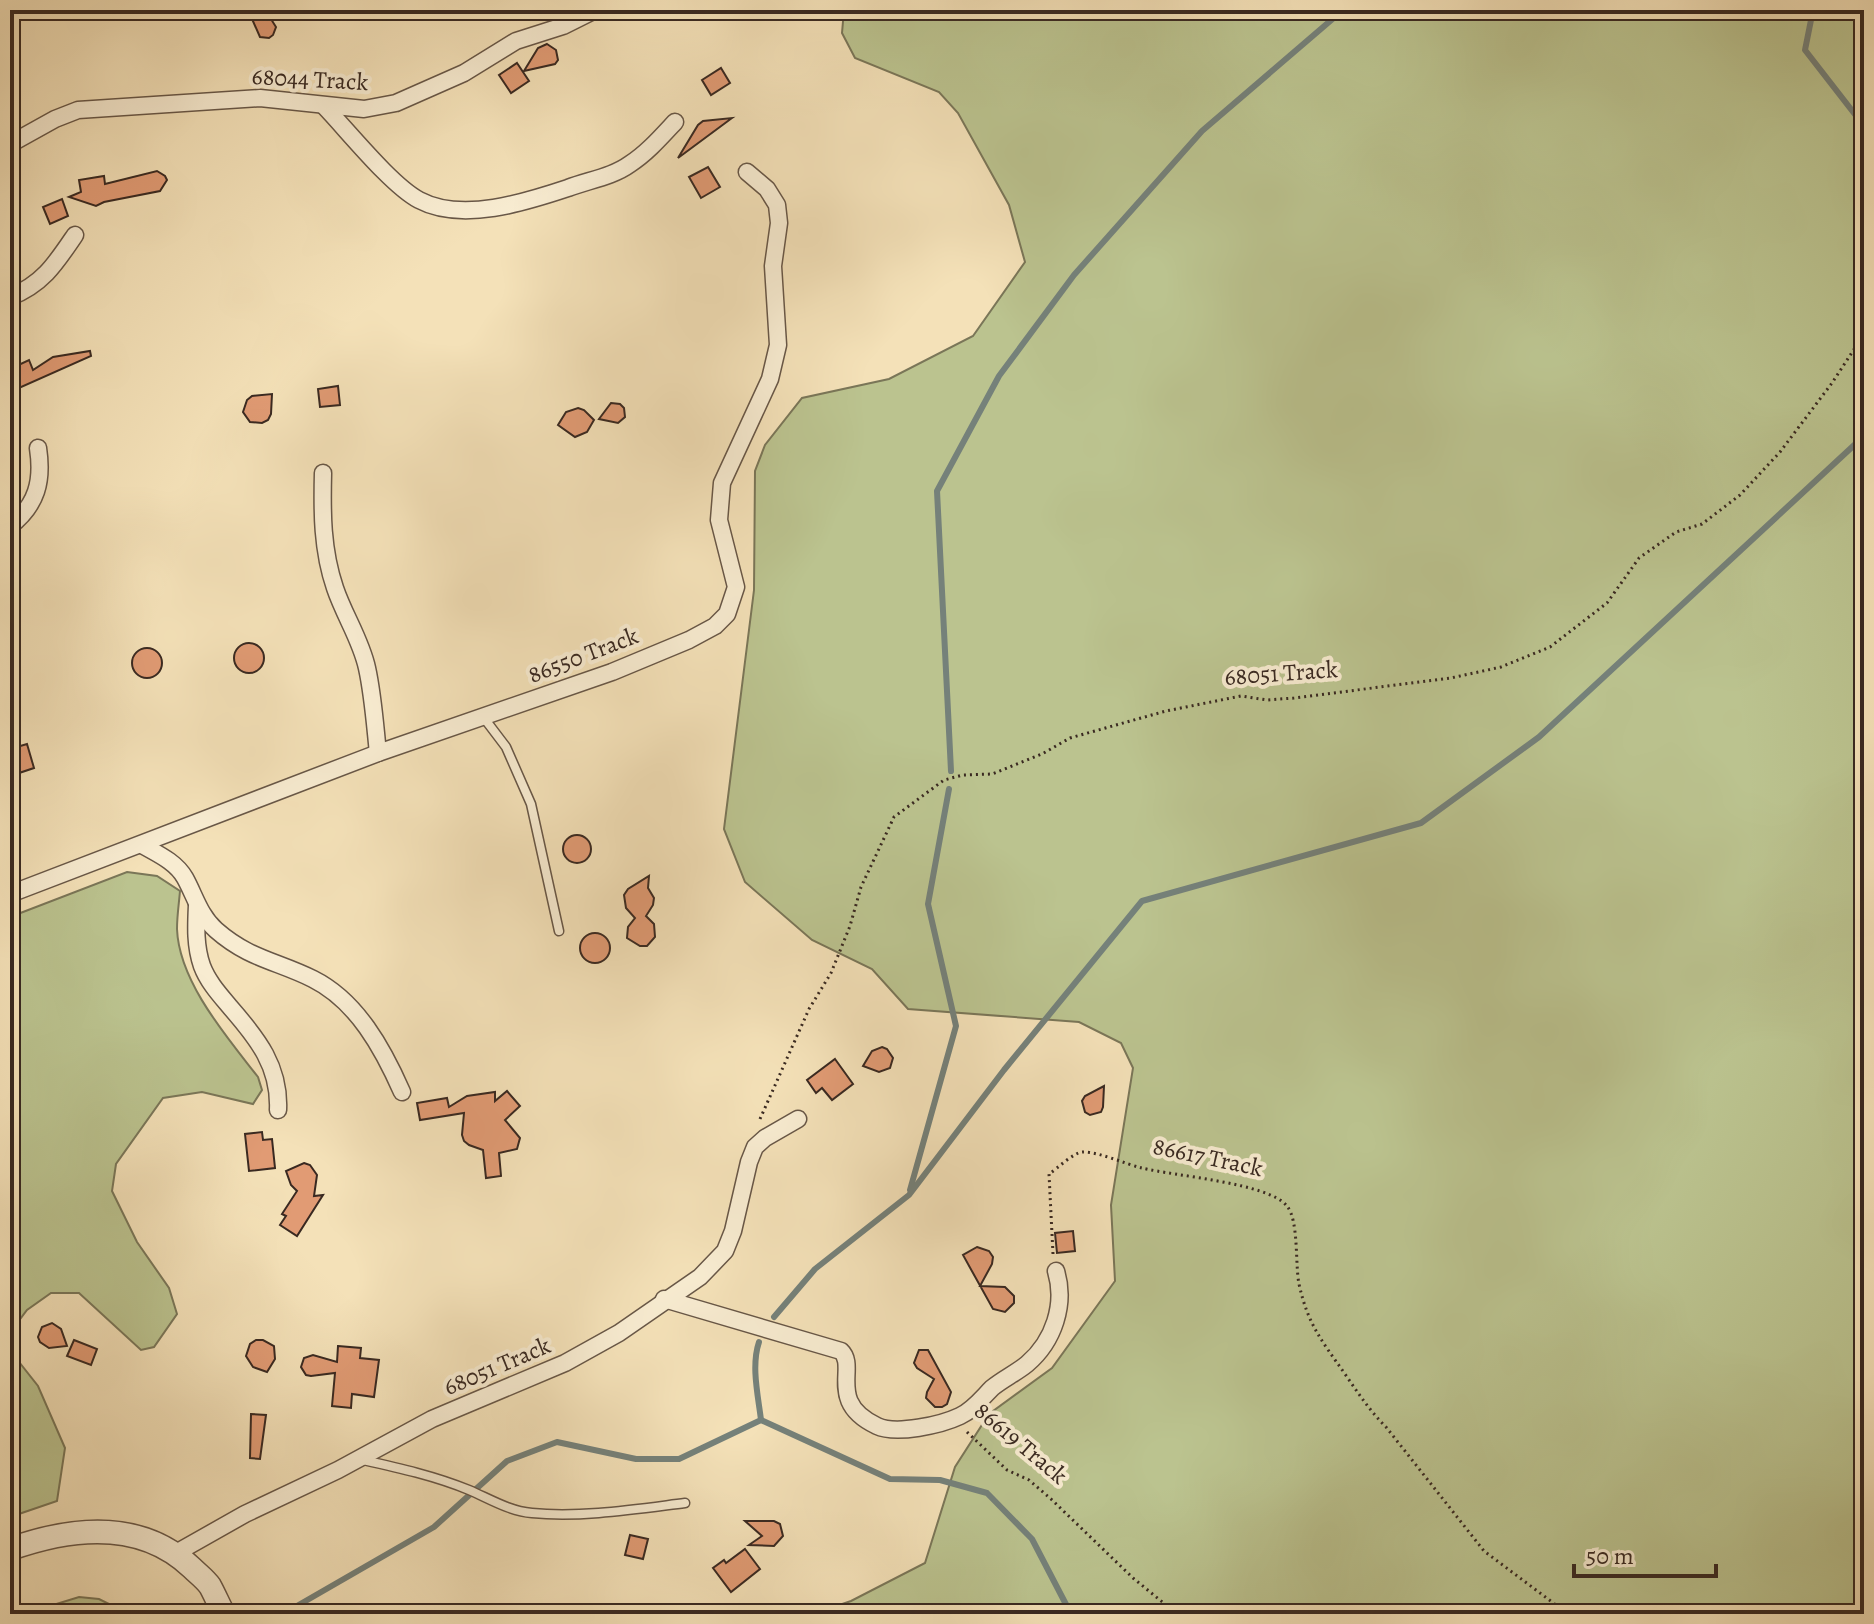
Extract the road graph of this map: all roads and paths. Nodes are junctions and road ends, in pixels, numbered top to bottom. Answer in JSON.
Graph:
{"nodes":[{"id":1,"x":595,"y":10,"type":"edge"},
{"id":2,"x":324,"y":106,"type":"junction"},
{"id":3,"x":675,"y":122,"type":"dead end"},
{"id":4,"x":10,"y":144,"type":"edge"},
{"id":5,"x":747,"y":172,"type":"dead end"},
{"id":6,"x":75,"y":235,"type":"dead end"},
{"id":7,"x":10,"y":297,"type":"edge"},
{"id":8,"x":1864,"y":334,"type":"edge"},
{"id":9,"x":38,"y":448,"type":"dead end"},
{"id":10,"x":323,"y":473,"type":"dead end"},
{"id":11,"x":10,"y":526,"type":"edge"},
{"id":12,"x":484,"y":718,"type":"junction"},
{"id":13,"x":378,"y":753,"type":"junction"},
{"id":14,"x":142,"y":845,"type":"junction"},
{"id":15,"x":10,"y":894,"type":"edge"},
{"id":16,"x":197,"y":905,"type":"junction"},
{"id":17,"x":559,"y":931,"type":"dead end"},
{"id":18,"x":402,"y":1092,"type":"dead end"},
{"id":19,"x":278,"y":1110,"type":"dead end"},
{"id":20,"x":798,"y":1119,"type":"dead end"},
{"id":21,"x":755,"y":1147,"type":"junction"},
{"id":22,"x":1056,"y":1271,"type":"joint"},
{"id":23,"x":664,"y":1299,"type":"junction"},
{"id":24,"x":953,"y":1419,"type":"junction"},
{"id":25,"x":358,"y":1459,"type":"junction"},
{"id":26,"x":685,"y":1503,"type":"dead end"},
{"id":27,"x":10,"y":1549,"type":"edge"},
{"id":28,"x":176,"y":1553,"type":"junction"},
{"id":29,"x":224,"y":1614,"type":"edge"},
{"id":30,"x":1177,"y":1614,"type":"edge"},
{"id":31,"x":1568,"y":1614,"type":"edge"}],
"edges":[{"from":1,"to":2,"type":"street","name":"68044 Track"},
{"from":2,"to":3,"type":"street"},
{"from":2,"to":4,"type":"street","name":"68044 Track"},
{"from":5,"to":12,"type":"street","name":"86550 Track"},
{"from":6,"to":7,"type":"street"},
{"from":8,"to":21,"type":"path","name":"68051 Track"},
{"from":9,"to":11,"type":"street"},
{"from":10,"to":13,"type":"street"},
{"from":12,"to":13,"type":"street","name":"86550 Track"},
{"from":12,"to":17,"type":"lane"},
{"from":13,"to":14,"type":"street","name":"86550 Track"},
{"from":14,"to":15,"type":"street","name":"86550 Track"},
{"from":14,"to":16,"type":"street"},
{"from":16,"to":18,"type":"street"},
{"from":16,"to":19,"type":"street"},
{"from":20,"to":21,"type":"street"},
{"from":21,"to":23,"type":"street","name":"68051 Track"},
{"from":22,"to":24,"type":"street"},
{"from":22,"to":31,"type":"path","name":"86617 Track"},
{"from":23,"to":24,"type":"street","name":"86619 Track"},
{"from":23,"to":25,"type":"street","name":"68051 Track"},
{"from":24,"to":30,"type":"path","name":"86619 Track"},
{"from":25,"to":26,"type":"lane"},
{"from":25,"to":28,"type":"street","name":"68051 Track"},
{"from":27,"to":28,"type":"street"},
{"from":28,"to":29,"type":"street"}]}
